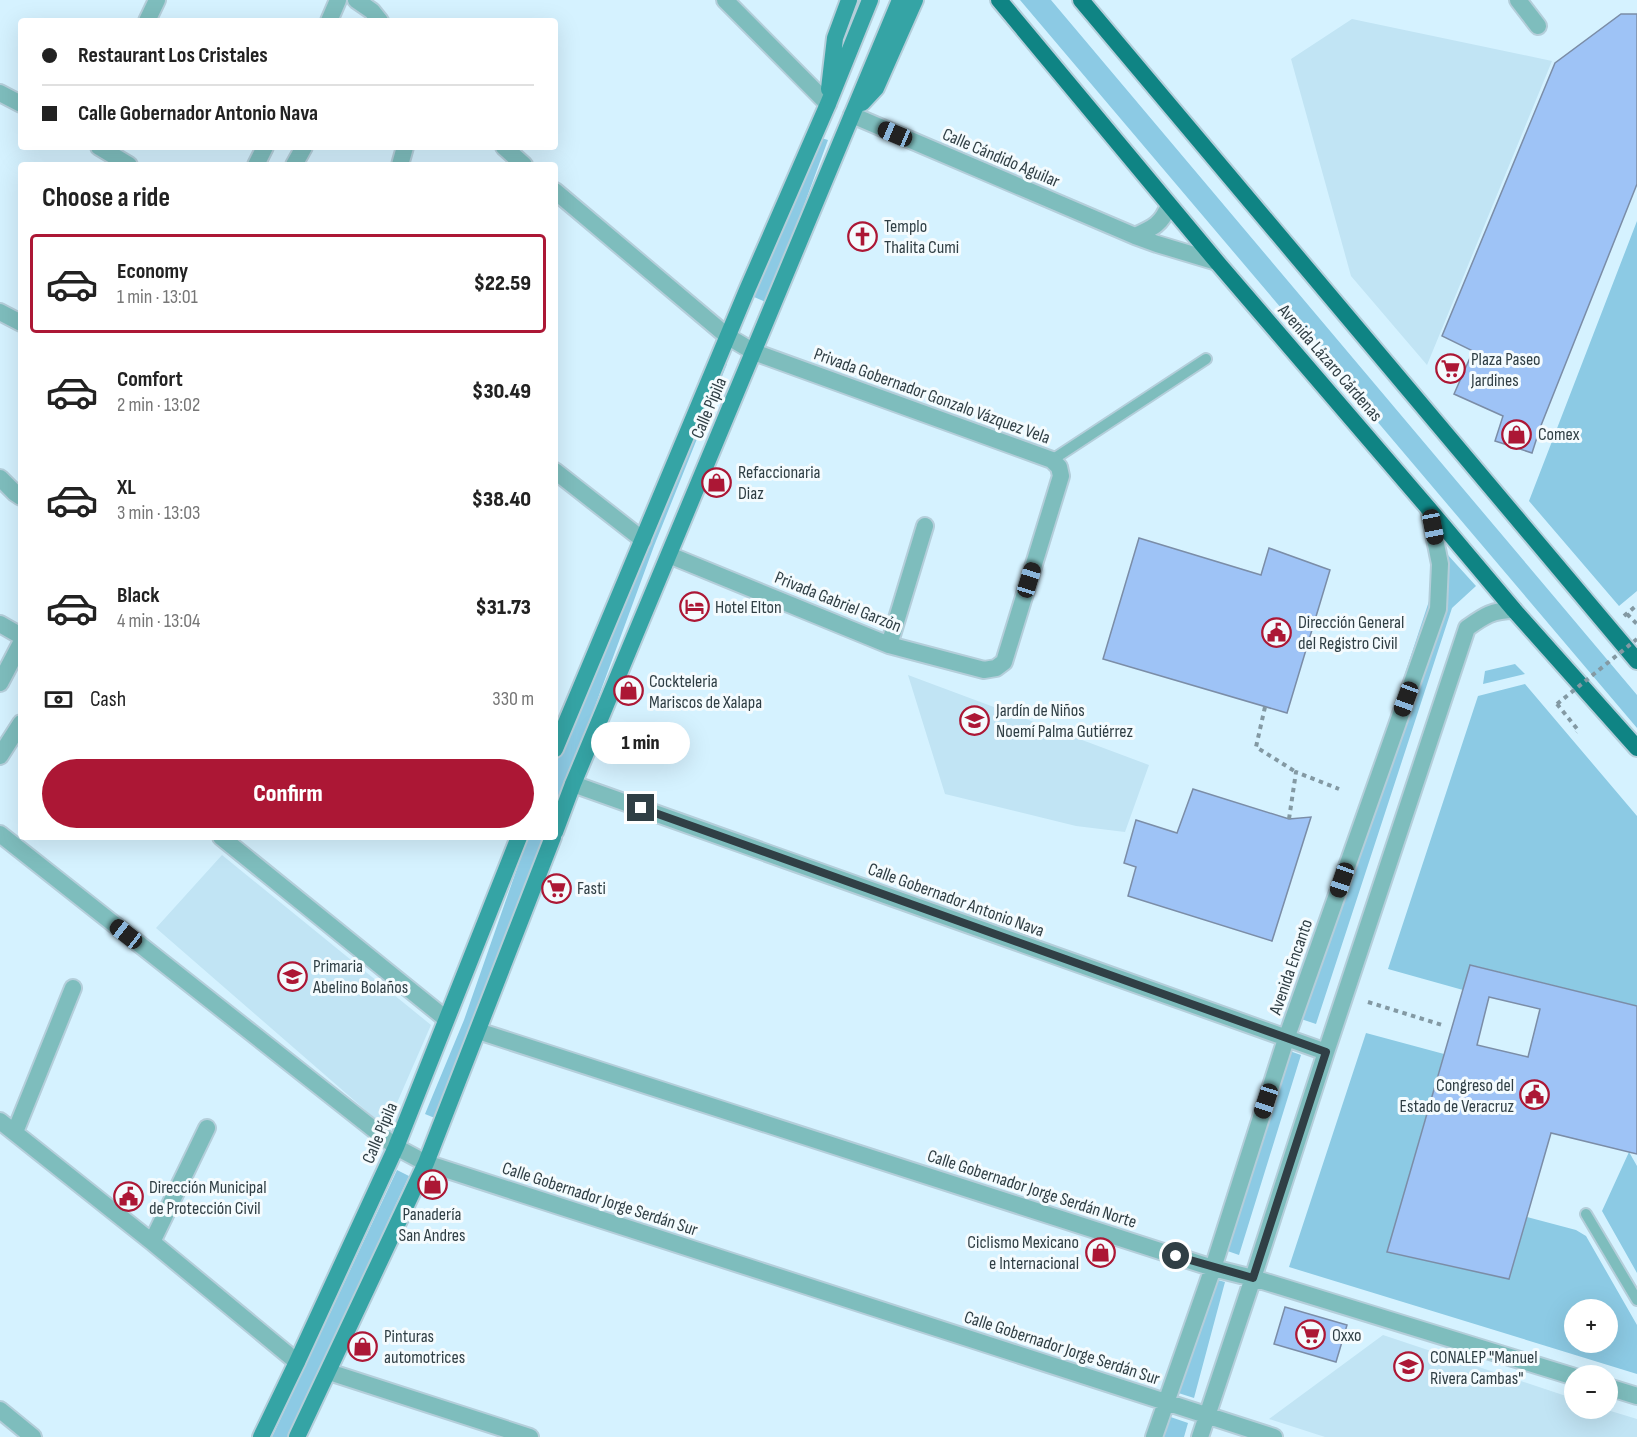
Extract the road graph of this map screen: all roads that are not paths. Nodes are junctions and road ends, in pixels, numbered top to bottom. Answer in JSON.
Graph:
{"nodes":[{"id":1,"x":157,"y":0,"type":"edge"},
{"id":2,"x":338,"y":0,"type":"edge"},
{"id":3,"x":356,"y":0,"type":"edge"},
{"id":4,"x":725,"y":0,"type":"edge"},
{"id":5,"x":849,"y":0,"type":"edge"},
{"id":6,"x":870,"y":0,"type":"edge"},
{"id":7,"x":900,"y":0,"type":"edge"},
{"id":8,"x":915,"y":0,"type":"edge"},
{"id":9,"x":999,"y":0,"type":"edge"},
{"id":10,"x":1081,"y":0,"type":"edge"},
{"id":11,"x":1518,"y":0,"type":"edge"},
{"id":12,"x":373,"y":13,"type":"edge"},
{"id":13,"x":148,"y":18,"type":"edge"},
{"id":14,"x":330,"y":18,"type":"edge"},
{"id":15,"x":1538,"y":26,"type":"dead end"},
{"id":16,"x":0,"y":93,"type":"edge"},
{"id":17,"x":18,"y":102,"type":"edge"},
{"id":18,"x":828,"y":104,"type":"junction"},
{"id":19,"x":852,"y":115,"type":"junction"},
{"id":20,"x":104,"y":150,"type":"edge"},
{"id":21,"x":507,"y":150,"type":"edge"},
{"id":22,"x":124,"y":162,"type":"edge"},
{"id":23,"x":521,"y":162,"type":"edge"},
{"id":24,"x":558,"y":194,"type":"edge"},
{"id":25,"x":1169,"y":205,"type":"junction"},
{"id":26,"x":1136,"y":236,"type":"junction"},
{"id":27,"x":1217,"y":262,"type":"junction"},
{"id":28,"x":0,"y":312,"type":"edge"},
{"id":29,"x":18,"y":321,"type":"edge"},
{"id":30,"x":727,"y":336,"type":"junction"},
{"id":31,"x":754,"y":352,"type":"junction"},
{"id":32,"x":1206,"y":359,"type":"dead end"},
{"id":33,"x":1052,"y":460,"type":"junction"},
{"id":34,"x":558,"y":473,"type":"edge"},
{"id":35,"x":0,"y":478,"type":"edge"},
{"id":36,"x":18,"y":495,"type":"edge"},
{"id":37,"x":1429,"y":509,"type":"junction"},
{"id":38,"x":925,"y":526,"type":"dead end"},
{"id":39,"x":643,"y":540,"type":"junction"},
{"id":40,"x":669,"y":555,"type":"junction"},
{"id":41,"x":1514,"y":610,"type":"junction"},
{"id":42,"x":0,"y":624,"type":"edge"},
{"id":43,"x":18,"y":634,"type":"edge"},
{"id":44,"x":889,"y":645,"type":"junction"},
{"id":45,"x":18,"y":649,"type":"edge"},
{"id":46,"x":1637,"y":661,"type":"edge"},
{"id":47,"x":996,"y":668,"type":"joint"},
{"id":48,"x":0,"y":683,"type":"edge"},
{"id":49,"x":18,"y":728,"type":"edge"},
{"id":50,"x":558,"y":742,"type":"edge"},
{"id":51,"x":1637,"y":748,"type":"edge"},
{"id":52,"x":0,"y":756,"type":"edge"},
{"id":53,"x":573,"y":784,"type":"junction"},
{"id":54,"x":558,"y":824,"type":"edge"},
{"id":55,"x":0,"y":834,"type":"edge"},
{"id":56,"x":224,"y":840,"type":"edge"},
{"id":57,"x":518,"y":840,"type":"edge"},
{"id":58,"x":552,"y":840,"type":"edge"},
{"id":59,"x":73,"y":988,"type":"dead end"},
{"id":60,"x":446,"y":1019,"type":"junction"},
{"id":61,"x":478,"y":1031,"type":"junction"},
{"id":62,"x":1286,"y":1039,"type":"junction"},
{"id":63,"x":1326,"y":1052,"type":"junction"},
{"id":64,"x":0,"y":1121,"type":"edge"},
{"id":65,"x":207,"y":1128,"type":"dead end"},
{"id":66,"x":15,"y":1132,"type":"junction"},
{"id":67,"x":396,"y":1147,"type":"junction"},
{"id":68,"x":426,"y":1163,"type":"junction"},
{"id":69,"x":1587,"y":1214,"type":"dead end"},
{"id":70,"x":152,"y":1242,"type":"junction"},
{"id":71,"x":1214,"y":1268,"type":"junction"},
{"id":72,"x":1253,"y":1278,"type":"junction"},
{"id":73,"x":1637,"y":1300,"type":"edge"},
{"id":74,"x":297,"y":1362,"type":"junction"},
{"id":75,"x":329,"y":1372,"type":"junction"},
{"id":76,"x":1564,"y":1374,"type":"edge"},
{"id":77,"x":1618,"y":1390,"type":"edge"},
{"id":78,"x":1637,"y":1396,"type":"edge"},
{"id":79,"x":1166,"y":1401,"type":"junction"},
{"id":80,"x":0,"y":1410,"type":"edge"},
{"id":81,"x":1207,"y":1415,"type":"junction"},
{"id":82,"x":33,"y":1437,"type":"edge"},
{"id":83,"x":261,"y":1437,"type":"edge"},
{"id":84,"x":297,"y":1437,"type":"edge"},
{"id":85,"x":530,"y":1437,"type":"edge"},
{"id":86,"x":1154,"y":1437,"type":"edge"},
{"id":87,"x":1200,"y":1437,"type":"edge"},
{"id":88,"x":1274,"y":1437,"type":"edge"}],
"edges":[{"from":1,"to":13,"type":"street"},
{"from":2,"to":14,"type":"street"},
{"from":3,"to":12,"type":"street"},
{"from":4,"to":18,"type":"street"},
{"from":5,"to":18,"type":"main road"},
{"from":6,"to":18,"type":"main road","name":"Calle Pípila"},
{"from":7,"to":19,"type":"main road","name":"Calle Pípila"},
{"from":8,"to":19,"type":"main road"},
{"from":9,"to":25,"type":"highway","name":"Avenida Lázaro Cárdenas"},
{"from":10,"to":46,"type":"highway"},
{"from":11,"to":15,"type":"street"},
{"from":16,"to":17,"type":"street"},
{"from":18,"to":30,"type":"main road","name":"Calle Pípila"},
{"from":19,"to":26,"type":"street","name":"Calle Cándido Aguilar"},
{"from":19,"to":31,"type":"main road","name":"Calle Pípila"},
{"from":20,"to":22,"type":"street"},
{"from":21,"to":23,"type":"street"},
{"from":24,"to":30,"type":"street","name":"Privada Gobernador Gonzalo Vázquez Vela"},
{"from":25,"to":26,"type":"street"},
{"from":25,"to":27,"type":"highway","name":"Avenida Lázaro Cárdenas"},
{"from":26,"to":27,"type":"street","name":"Calle Cándido Aguilar"},
{"from":27,"to":37,"type":"highway","name":"Avenida Lázaro Cárdenas"},
{"from":28,"to":29,"type":"street"},
{"from":30,"to":31,"type":"street","name":"Privada Gobernador Gonzalo Vázquez Vela"},
{"from":30,"to":39,"type":"main road","name":"Calle Pípila"},
{"from":31,"to":33,"type":"street","name":"Privada Gobernador Gonzalo Vázquez Vela"},
{"from":31,"to":40,"type":"main road","name":"Calle Pípila"},
{"from":32,"to":33,"type":"lane"},
{"from":33,"to":47,"type":"street","name":"Privada Gobernador Gonzalo Vázquez Vela"},
{"from":34,"to":39,"type":"street"},
{"from":35,"to":36,"type":"street"},
{"from":37,"to":41,"type":"highway","name":"Avenida Lázaro Cárdenas"},
{"from":37,"to":62,"type":"street","name":"Avenida Encanto"},
{"from":38,"to":44,"type":"street"},
{"from":39,"to":50,"type":"main road","name":"Calle Pípila"},
{"from":40,"to":44,"type":"street","name":"Privada Gabriel Garzón"},
{"from":40,"to":53,"type":"main road","name":"Calle Pípila"},
{"from":41,"to":51,"type":"highway","name":"Avenida Lázaro Cárdenas"},
{"from":41,"to":63,"type":"street"},
{"from":42,"to":43,"type":"street"},
{"from":44,"to":47,"type":"street","name":"Privada Gabriel Garzón"},
{"from":45,"to":48,"type":"street"},
{"from":49,"to":52,"type":"street"},
{"from":53,"to":54,"type":"main road","name":"Calle Pípila"},
{"from":53,"to":62,"type":"street","name":"Calle Gobernador Antonio Nava"},
{"from":55,"to":67,"type":"street","name":"Calle Gobernador Jorge Serdán Sur"},
{"from":56,"to":60,"type":"street"},
{"from":57,"to":60,"type":"main road","name":"Calle Pípila"},
{"from":58,"to":61,"type":"main road"},
{"from":59,"to":66,"type":"street"},
{"from":60,"to":67,"type":"main road","name":"Calle Pípila"},
{"from":61,"to":68,"type":"main road"},
{"from":61,"to":71,"type":"street","name":"Calle Gobernador Jorge Serdán Norte"},
{"from":62,"to":63,"type":"street","name":"Calle Gobernador Antonio Nava"},
{"from":62,"to":71,"type":"street","name":"Avenida Encanto"},
{"from":63,"to":72,"type":"street"},
{"from":64,"to":66,"type":"street"},
{"from":65,"to":70,"type":"street"},
{"from":66,"to":70,"type":"street"},
{"from":67,"to":68,"type":"street","name":"Calle Gobernador Jorge Serdán Sur"},
{"from":67,"to":74,"type":"main road","name":"Calle Pípila"},
{"from":68,"to":75,"type":"main road"},
{"from":68,"to":79,"type":"street","name":"Calle Gobernador Jorge Serdán Sur"},
{"from":69,"to":73,"type":"lane"},
{"from":70,"to":74,"type":"street"},
{"from":71,"to":72,"type":"street","name":"Calle Gobernador Jorge Serdán Norte"},
{"from":71,"to":79,"type":"street","name":"Avenida Encanto"},
{"from":72,"to":76,"type":"street","name":"Calle Gobernador Jorge Serdán Norte"},
{"from":72,"to":81,"type":"street"},
{"from":74,"to":83,"type":"main road","name":"Calle Pípila"},
{"from":75,"to":84,"type":"main road"},
{"from":75,"to":85,"type":"street"},
{"from":77,"to":78,"type":"street"},
{"from":79,"to":81,"type":"street","name":"Calle Gobernador Jorge Serdán Sur"},
{"from":79,"to":86,"type":"street","name":"Avenida Encanto"},
{"from":80,"to":82,"type":"street"},
{"from":81,"to":87,"type":"street"},
{"from":81,"to":88,"type":"street","name":"Calle Gobernador Jorge Serdán Sur"}]}
